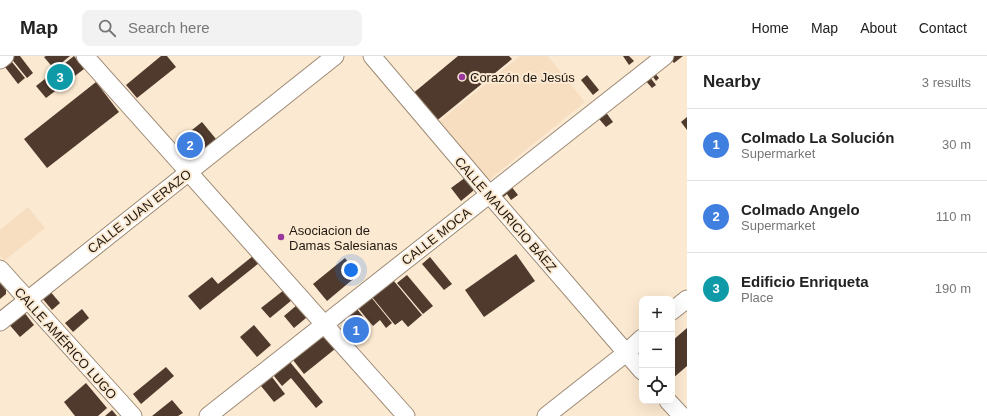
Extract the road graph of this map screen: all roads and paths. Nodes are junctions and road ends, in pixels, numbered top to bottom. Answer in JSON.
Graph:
{"nodes":[{"id":1,"x":6,"y":56,"type":"edge"},
{"id":2,"x":85,"y":56,"type":"edge"},
{"id":3,"x":335,"y":56,"type":"edge"},
{"id":4,"x":372,"y":56,"type":"edge"},
{"id":5,"x":665,"y":56,"type":"edge"},
{"id":6,"x":0,"y":60,"type":"edge"},
{"id":7,"x":188,"y":172,"type":"junction"},
{"id":8,"x":489,"y":194,"type":"junction"},
{"id":9,"x":0,"y":269,"type":"edge"},
{"id":10,"x":687,"y":299,"type":"edge"},
{"id":11,"x":27,"y":300,"type":"junction"},
{"id":12,"x":675,"y":309,"type":"edge"},
{"id":13,"x":0,"y":322,"type":"edge"},
{"id":14,"x":325,"y":324,"type":"junction"},
{"id":15,"x":639,"y":341,"type":"edge"},
{"id":16,"x":626,"y":353,"type":"junction"},
{"id":17,"x":639,"y":368,"type":"edge"},
{"id":18,"x":671,"y":404,"type":"edge"},
{"id":19,"x":133,"y":416,"type":"edge"},
{"id":20,"x":208,"y":416,"type":"edge"},
{"id":21,"x":406,"y":416,"type":"edge"},
{"id":22,"x":546,"y":416,"type":"edge"},
{"id":23,"x":682,"y":416,"type":"edge"}],
"edges":[{"from":1,"to":6,"type":"street"},
{"from":2,"to":7,"type":"street"},
{"from":3,"to":7,"type":"street","name":"CALLE JUAN ERAZO"},
{"from":4,"to":8,"type":"street","name":"CALLE MAURICIO BÁEZ"},
{"from":5,"to":8,"type":"street","name":"CALLE MOCA"},
{"from":7,"to":11,"type":"street","name":"CALLE JUAN ERAZO"},
{"from":7,"to":14,"type":"street"},
{"from":8,"to":14,"type":"street","name":"CALLE MOCA"},
{"from":8,"to":16,"type":"street","name":"CALLE MAURICIO BÁEZ"},
{"from":9,"to":11,"type":"street","name":"CALLE AMÉRICO LUGO"},
{"from":10,"to":12,"type":"street"},
{"from":11,"to":13,"type":"street","name":"CALLE JUAN ERAZO"},
{"from":11,"to":19,"type":"street","name":"CALLE AMÉRICO LUGO"},
{"from":14,"to":20,"type":"street","name":"CALLE MOCA"},
{"from":14,"to":21,"type":"street"},
{"from":15,"to":16,"type":"street"},
{"from":16,"to":17,"type":"street","name":"CALLE MAURICIO BÁEZ"},
{"from":16,"to":22,"type":"street"},
{"from":18,"to":23,"type":"street"}]}
